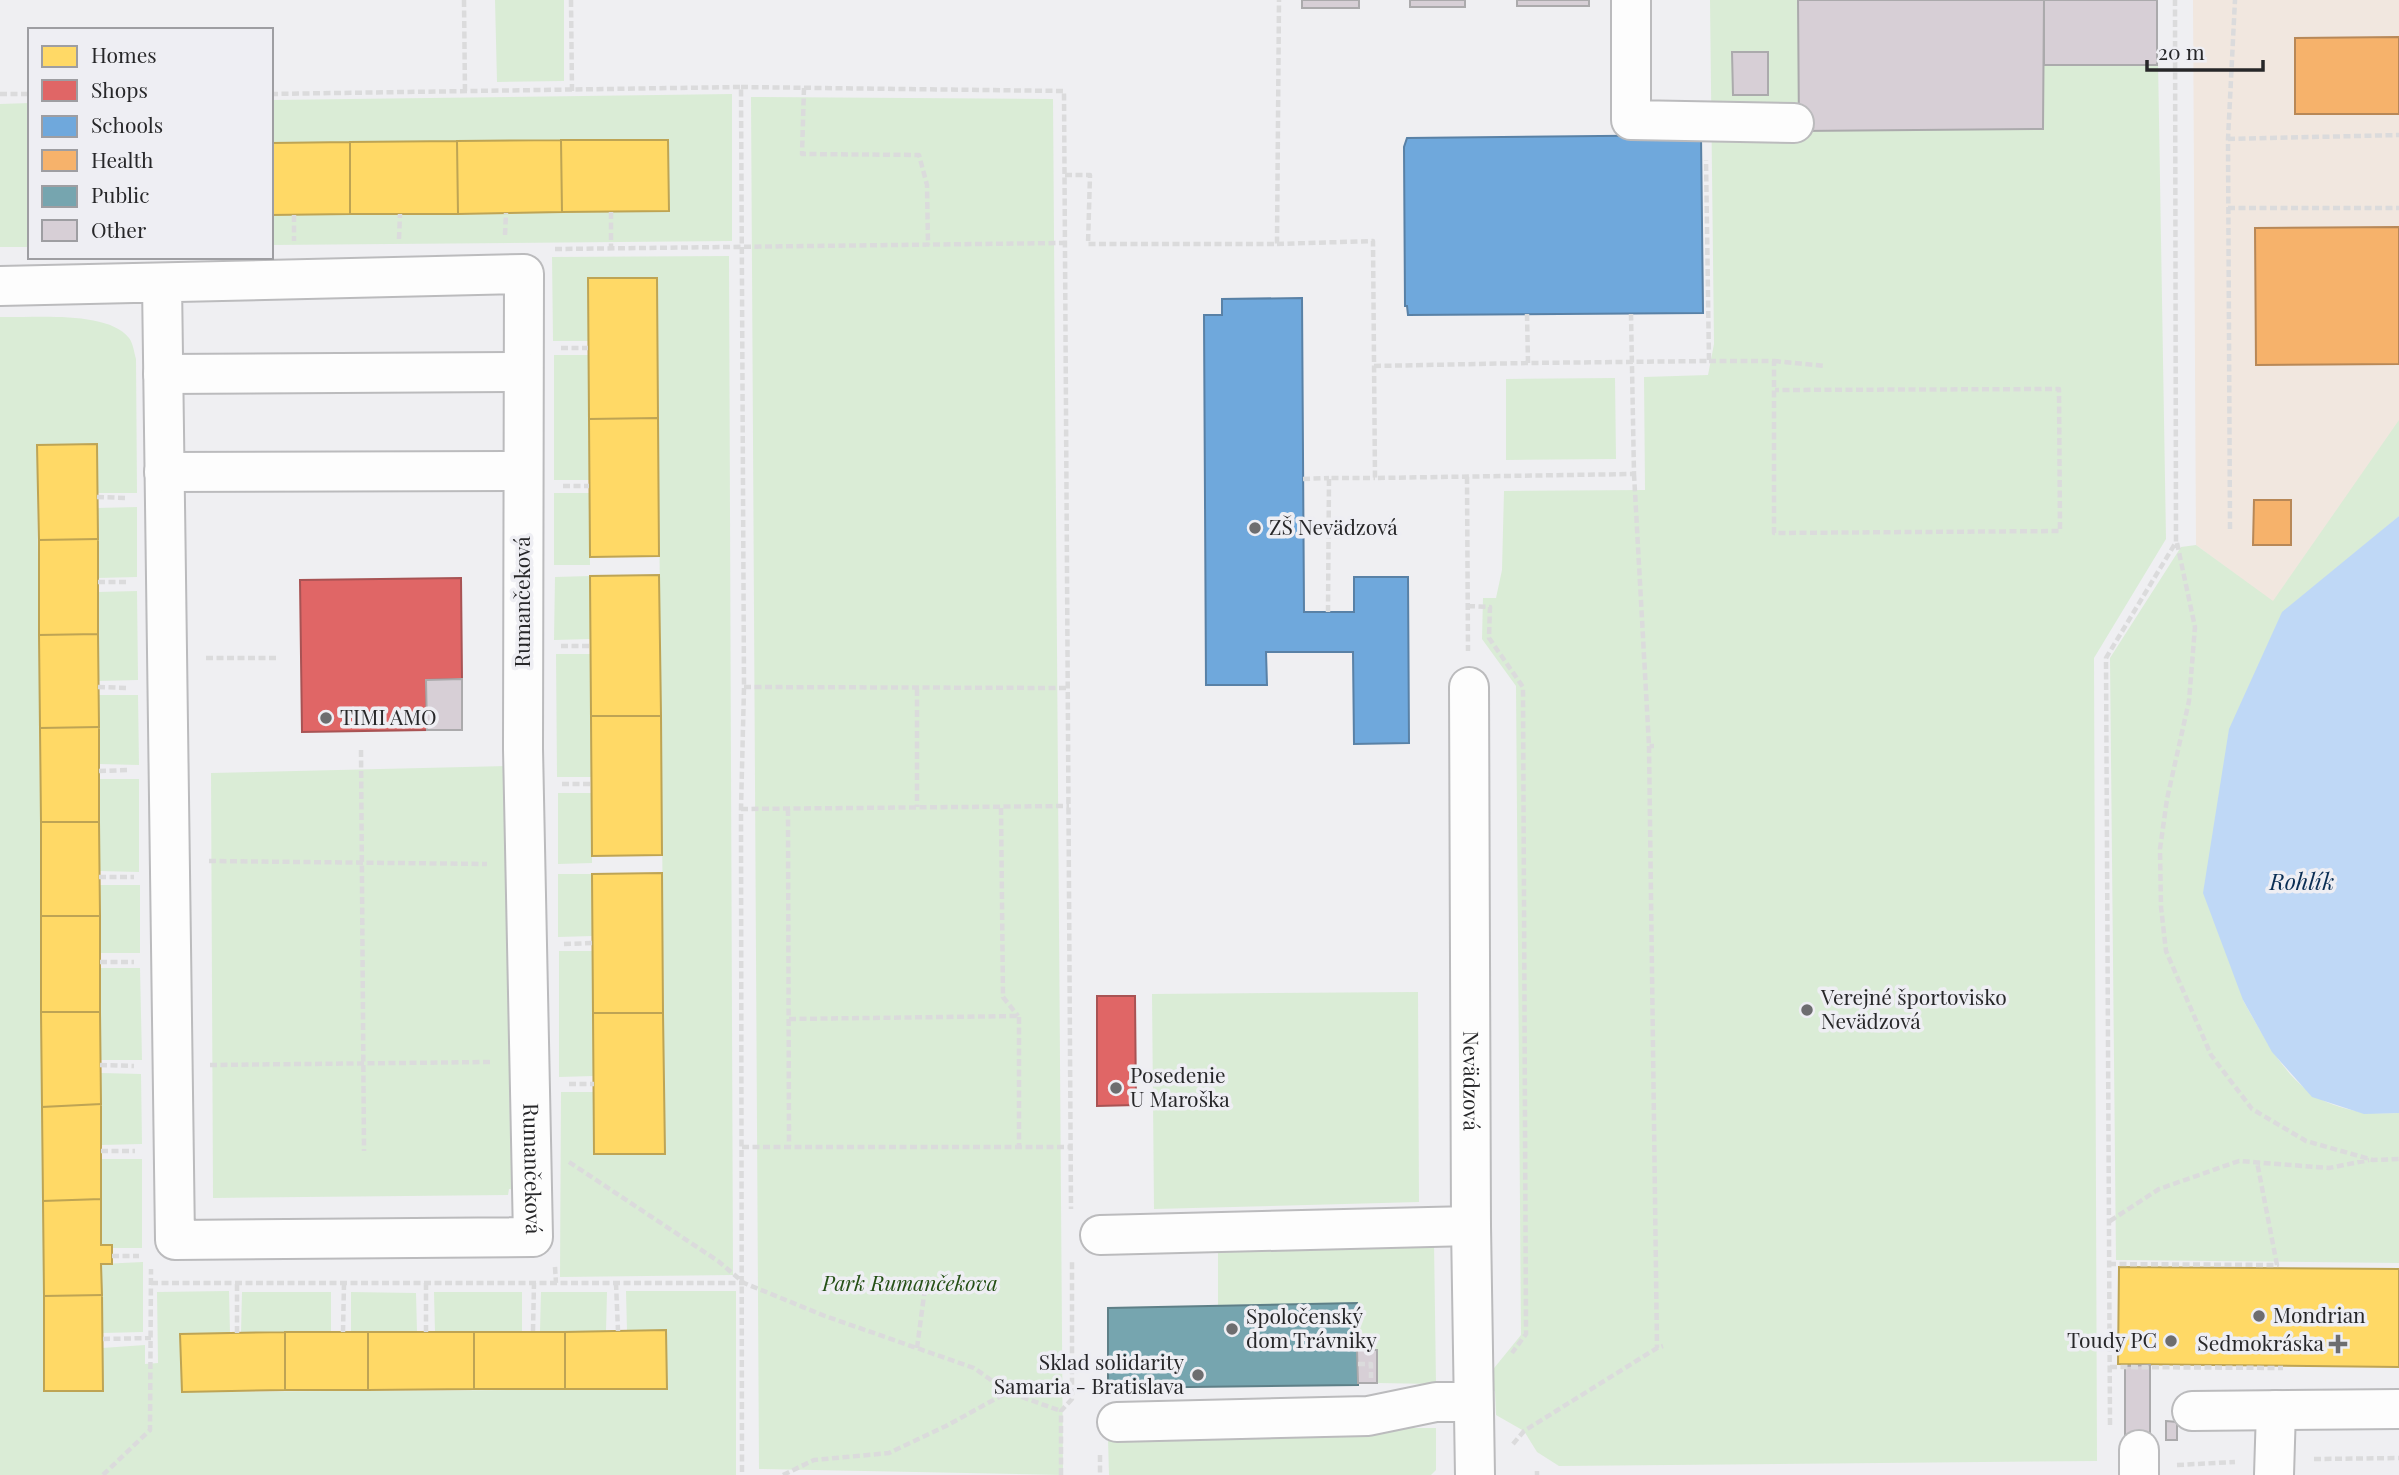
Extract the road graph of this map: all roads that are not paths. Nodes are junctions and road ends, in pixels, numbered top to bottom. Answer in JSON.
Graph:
{"nodes":[{"id":1,"x":1631,"y":0,"type":"edge"},
{"id":2,"x":1794,"y":123,"type":"dead end"},
{"id":3,"x":162,"y":283,"type":"junction"},
{"id":4,"x":0,"y":286,"type":"edge"},
{"id":5,"x":523,"y":372,"type":"junction"},
{"id":6,"x":163,"y":374,"type":"junction"},
{"id":7,"x":523,"y":471,"type":"junction"},
{"id":8,"x":164,"y":472,"type":"junction"},
{"id":9,"x":1469,"y":687,"type":"road end"},
{"id":10,"x":1471,"y":1226,"type":"junction"},
{"id":11,"x":1081,"y":1234,"type":"road end"},
{"id":12,"x":1472,"y":1402,"type":"junction"},
{"id":13,"x":2399,"y":1409,"type":"edge"},
{"id":14,"x":2276,"y":1410,"type":"junction"},
{"id":15,"x":2192,"y":1411,"type":"dead end"},
{"id":16,"x":1117,"y":1422,"type":"dead end"},
{"id":17,"x":1475,"y":1475,"type":"edge"},
{"id":18,"x":2274,"y":1475,"type":"edge"}],
"edges":[{"from":1,"to":2,"type":"street"},
{"from":3,"to":4,"type":"street","name":"Rumančeková"},
{"from":3,"to":5,"type":"street","name":"Rumančeková"},
{"from":3,"to":6,"type":"street","name":"Rumančeková"},
{"from":5,"to":6,"type":"street"},
{"from":5,"to":7,"type":"street","name":"Rumančeková"},
{"from":6,"to":8,"type":"street","name":"Rumančeková"},
{"from":7,"to":8,"type":"street"},
{"from":7,"to":8,"type":"street","name":"Rumančeková"},
{"from":9,"to":10,"type":"street","name":"Nevädzová"},
{"from":10,"to":11,"type":"street"},
{"from":10,"to":12,"type":"street","name":"Nevädzová"},
{"from":12,"to":16,"type":"street"},
{"from":12,"to":17,"type":"street","name":"Nevädzová"},
{"from":13,"to":14,"type":"street"},
{"from":14,"to":15,"type":"street"},
{"from":14,"to":18,"type":"street"}]}
